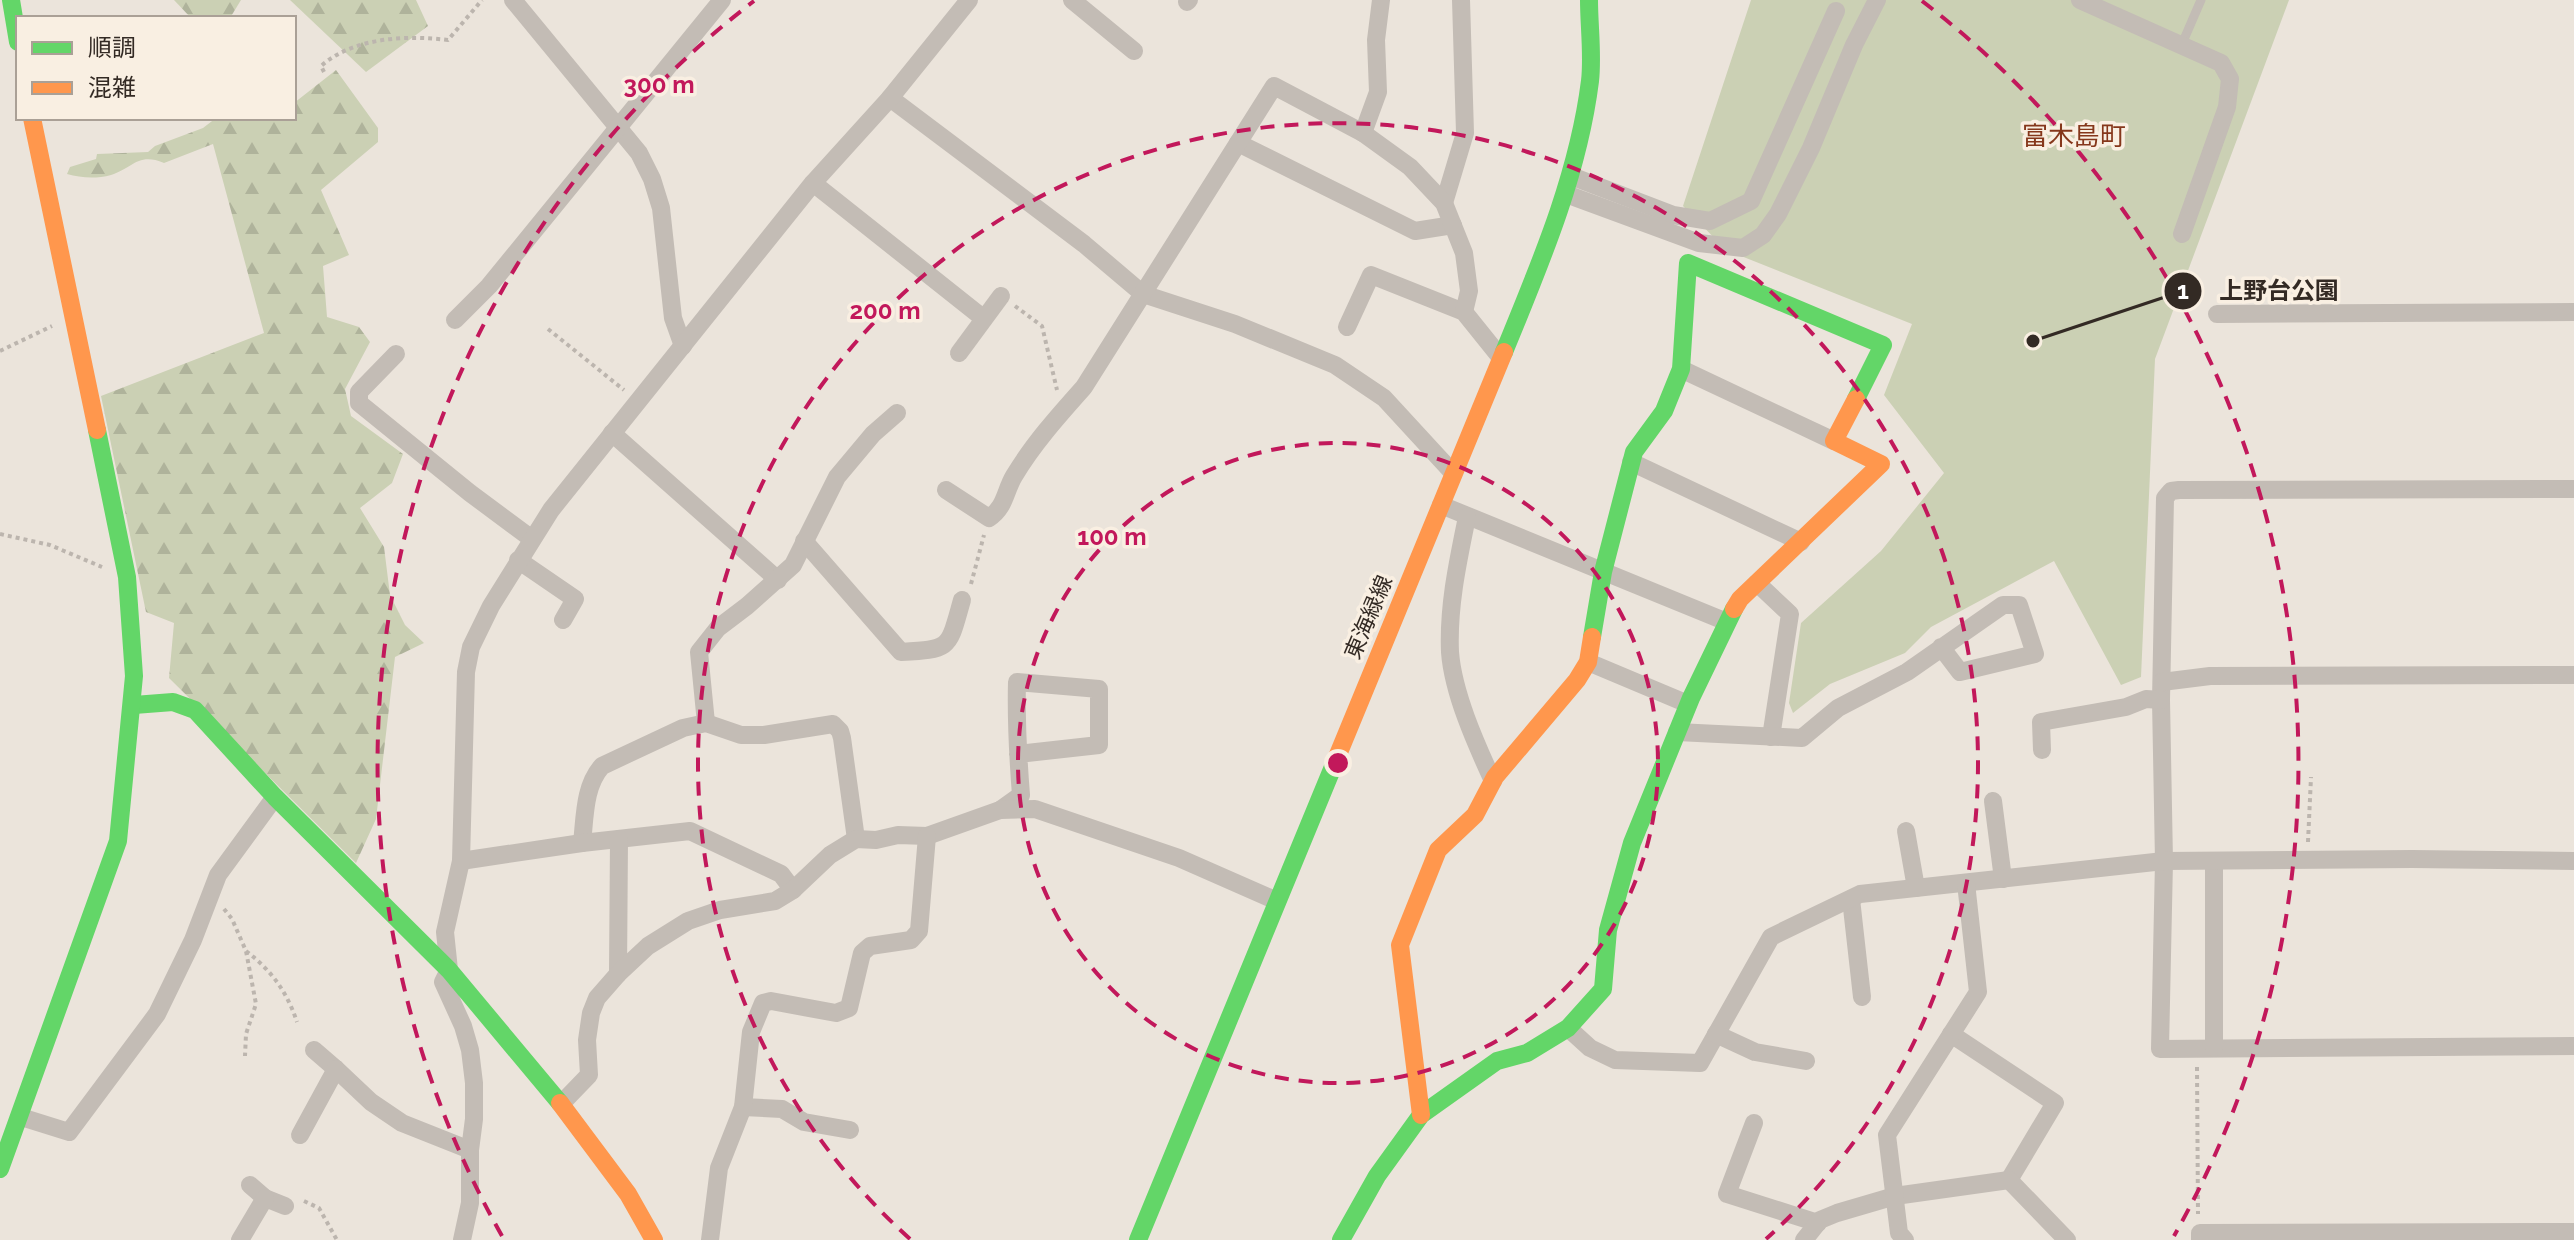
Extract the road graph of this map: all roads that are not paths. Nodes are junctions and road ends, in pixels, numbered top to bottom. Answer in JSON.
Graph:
{"nodes":[{"id":1,"x":11,"y":0,"type":"edge"},
{"id":2,"x":513,"y":0,"type":"edge"},
{"id":3,"x":722,"y":0,"type":"edge"},
{"id":4,"x":969,"y":0,"type":"edge"},
{"id":5,"x":1072,"y":0,"type":"edge"},
{"id":6,"x":1381,"y":0,"type":"edge"},
{"id":7,"x":1461,"y":0,"type":"edge"},
{"id":8,"x":1589,"y":0,"type":"edge"},
{"id":9,"x":1877,"y":0,"type":"edge"},
{"id":10,"x":2080,"y":0,"type":"edge"},
{"id":11,"x":2201,"y":0,"type":"edge"},
{"id":12,"x":1836,"y":11,"type":"dead end"},
{"id":13,"x":16,"y":30,"type":"edge"},
{"id":14,"x":2182,"y":44,"type":"junction"},
{"id":15,"x":1134,"y":51,"type":"dead end"},
{"id":16,"x":890,"y":98,"type":"junction"},
{"id":17,"x":32,"y":120,"type":"edge"},
{"id":18,"x":617,"y":127,"type":"junction"},
{"id":19,"x":1363,"y":133,"type":"junction"},
{"id":20,"x":1238,"y":143,"type":"junction"},
{"id":21,"x":813,"y":183,"type":"junction"},
{"id":22,"x":1569,"y":185,"type":"junction"},
{"id":23,"x":1444,"y":203,"type":"junction"},
{"id":24,"x":1453,"y":225,"type":"junction"},
{"id":25,"x":2182,"y":234,"type":"dead end"},
{"id":26,"x":1143,"y":294,"type":"junction"},
{"id":27,"x":1001,"y":296,"type":"road end"},
{"id":28,"x":1464,"y":312,"type":"junction"},
{"id":29,"x":2574,"y":312,"type":"edge"},
{"id":30,"x":2217,"y":314,"type":"dead end"},
{"id":31,"x":983,"y":318,"type":"junction"},
{"id":32,"x":455,"y":320,"type":"dead end"},
{"id":33,"x":1347,"y":327,"type":"dead end"},
{"id":34,"x":683,"y":346,"type":"junction"},
{"id":35,"x":959,"y":353,"type":"dead end"},
{"id":36,"x":396,"y":354,"type":"dead end"},
{"id":37,"x":1501,"y":358,"type":"junction"},
{"id":38,"x":1681,"y":369,"type":"junction"},
{"id":39,"x":897,"y":413,"type":"dead end"},
{"id":40,"x":612,"y":433,"type":"junction"},
{"id":41,"x":1834,"y":441,"type":"junction"},
{"id":42,"x":1631,"y":462,"type":"junction"},
{"id":43,"x":1453,"y":473,"type":"junction"},
{"id":44,"x":2574,"y":489,"type":"edge"},
{"id":45,"x":946,"y":490,"type":"dead end"},
{"id":46,"x":1441,"y":505,"type":"junction"},
{"id":47,"x":1467,"y":517,"type":"junction"},
{"id":48,"x":532,"y":539,"type":"junction"},
{"id":49,"x":804,"y":541,"type":"junction"},
{"id":50,"x":1801,"y":542,"type":"junction"},
{"id":51,"x":518,"y":560,"type":"junction"},
{"id":52,"x":1603,"y":572,"type":"junction"},
{"id":53,"x":778,"y":580,"type":"junction"},
{"id":54,"x":1757,"y":583,"type":"junction"},
{"id":55,"x":962,"y":600,"type":"road end"},
{"id":56,"x":563,"y":620,"type":"dead end"},
{"id":57,"x":1727,"y":622,"type":"junction"},
{"id":58,"x":1941,"y":647,"type":"junction"},
{"id":59,"x":1588,"y":662,"type":"junction"},
{"id":60,"x":2574,"y":675,"type":"edge"},
{"id":61,"x":2162,"y":691,"type":"junction"},
{"id":62,"x":1688,"y":704,"type":"junction"},
{"id":63,"x":134,"y":705,"type":"junction"},
{"id":64,"x":706,"y":723,"type":"junction"},
{"id":65,"x":1677,"y":732,"type":"junction"},
{"id":66,"x":1771,"y":737,"type":"junction"},
{"id":67,"x":2042,"y":750,"type":"dead end"},
{"id":68,"x":1018,"y":754,"type":"junction"},
{"id":69,"x":1493,"y":781,"type":"junction"},
{"id":70,"x":275,"y":797,"type":"junction"},
{"id":71,"x":1993,"y":801,"type":"dead end"},
{"id":72,"x":1000,"y":810,"type":"junction"},
{"id":73,"x":1906,"y":831,"type":"dead end"},
{"id":74,"x":927,"y":836,"type":"junction"},
{"id":75,"x":619,"y":839,"type":"junction"},
{"id":76,"x":856,"y":839,"type":"junction"},
{"id":77,"x":582,"y":843,"type":"junction"},
{"id":78,"x":461,"y":861,"type":"junction"},
{"id":79,"x":2164,"y":861,"type":"junction"},
{"id":80,"x":2214,"y":861,"type":"junction"},
{"id":81,"x":2574,"y":861,"type":"edge"},
{"id":82,"x":2003,"y":879,"type":"junction"},
{"id":83,"x":1966,"y":883,"type":"junction"},
{"id":84,"x":1916,"y":888,"type":"junction"},
{"id":85,"x":793,"y":890,"type":"junction"},
{"id":86,"x":1851,"y":899,"type":"junction"},
{"id":87,"x":1277,"y":901,"type":"junction"},
{"id":88,"x":449,"y":970,"type":"junction"},
{"id":89,"x":618,"y":974,"type":"junction"},
{"id":90,"x":1862,"y":997,"type":"dead end"},
{"id":91,"x":1568,"y":1028,"type":"junction"},
{"id":92,"x":1716,"y":1034,"type":"junction"},
{"id":93,"x":1951,"y":1034,"type":"junction"},
{"id":94,"x":2574,"y":1046,"type":"edge"},
{"id":95,"x":2205,"y":1048,"type":"junction"},
{"id":96,"x":314,"y":1050,"type":"dead end"},
{"id":97,"x":1806,"y":1061,"type":"dead end"},
{"id":98,"x":336,"y":1069,"type":"junction"},
{"id":99,"x":561,"y":1104,"type":"junction"},
{"id":100,"x":743,"y":1107,"type":"junction"},
{"id":101,"x":1421,"y":1115,"type":"junction"},
{"id":102,"x":21,"y":1117,"type":"junction"},
{"id":103,"x":1754,"y":1123,"type":"dead end"},
{"id":104,"x":850,"y":1130,"type":"dead end"},
{"id":105,"x":300,"y":1135,"type":"dead end"},
{"id":106,"x":470,"y":1150,"type":"junction"},
{"id":107,"x":0,"y":1169,"type":"edge"},
{"id":108,"x":2009,"y":1180,"type":"junction"},
{"id":109,"x":250,"y":1185,"type":"dead end"},
{"id":110,"x":1895,"y":1196,"type":"junction"},
{"id":111,"x":265,"y":1198,"type":"junction"},
{"id":112,"x":285,"y":1206,"type":"road end"},
{"id":113,"x":1818,"y":1223,"type":"junction"},
{"id":114,"x":2574,"y":1232,"type":"edge"},
{"id":115,"x":240,"y":1240,"type":"edge"},
{"id":116,"x":462,"y":1240,"type":"edge"},
{"id":117,"x":654,"y":1240,"type":"edge"},
{"id":118,"x":710,"y":1240,"type":"edge"},
{"id":119,"x":1138,"y":1240,"type":"edge"},
{"id":120,"x":1341,"y":1240,"type":"edge"},
{"id":121,"x":1804,"y":1240,"type":"edge"},
{"id":122,"x":1905,"y":1240,"type":"edge"},
{"id":123,"x":2067,"y":1240,"type":"edge"},
{"id":124,"x":2200,"y":1240,"type":"edge"}],
"edges":[{"from":1,"to":13,"type":"street"},
{"from":2,"to":18,"type":"street"},
{"from":3,"to":18,"type":"street"},
{"from":4,"to":16,"type":"street"},
{"from":5,"to":15,"type":"street"},
{"from":6,"to":19,"type":"street"},
{"from":7,"to":23,"type":"street"},
{"from":8,"to":22,"type":"street","name":"東海緑線"},
{"from":9,"to":22,"type":"street"},
{"from":10,"to":14,"type":"street"},
{"from":11,"to":14,"type":"lane"},
{"from":12,"to":22,"type":"street"},
{"from":14,"to":25,"type":"street"},
{"from":16,"to":21,"type":"street"},
{"from":16,"to":26,"type":"street"},
{"from":17,"to":63,"type":"street"},
{"from":18,"to":32,"type":"street"},
{"from":18,"to":34,"type":"street"},
{"from":19,"to":20,"type":"street"},
{"from":19,"to":23,"type":"street"},
{"from":20,"to":24,"type":"street"},
{"from":20,"to":26,"type":"street"},
{"from":21,"to":31,"type":"street"},
{"from":21,"to":34,"type":"street"},
{"from":22,"to":37,"type":"street","name":"東海緑線"},
{"from":23,"to":24,"type":"street"},
{"from":24,"to":28,"type":"street"},
{"from":26,"to":43,"type":"street"},
{"from":26,"to":45,"type":"street"},
{"from":27,"to":31,"type":"street"},
{"from":28,"to":33,"type":"street"},
{"from":28,"to":37,"type":"street"},
{"from":29,"to":30,"type":"street"},
{"from":31,"to":35,"type":"street"},
{"from":34,"to":40,"type":"street"},
{"from":36,"to":48,"type":"street"},
{"from":37,"to":43,"type":"street","name":"東海緑線"},
{"from":38,"to":41,"type":"street"},
{"from":38,"to":41,"type":"street"},
{"from":38,"to":42,"type":"street"},
{"from":39,"to":49,"type":"street"},
{"from":40,"to":48,"type":"street"},
{"from":40,"to":53,"type":"street"},
{"from":41,"to":50,"type":"street"},
{"from":42,"to":50,"type":"street"},
{"from":42,"to":52,"type":"street"},
{"from":43,"to":46,"type":"street","name":"東海緑線"},
{"from":44,"to":61,"type":"street"},
{"from":46,"to":47,"type":"street"},
{"from":46,"to":87,"type":"street","name":"東海緑線"},
{"from":47,"to":52,"type":"street"},
{"from":47,"to":69,"type":"street"},
{"from":48,"to":51,"type":"street"},
{"from":49,"to":53,"type":"street"},
{"from":49,"to":55,"type":"street"},
{"from":50,"to":54,"type":"street"},
{"from":51,"to":56,"type":"street"},
{"from":51,"to":78,"type":"street"},
{"from":52,"to":57,"type":"street"},
{"from":52,"to":59,"type":"street"},
{"from":53,"to":64,"type":"street"},
{"from":54,"to":57,"type":"street"},
{"from":54,"to":66,"type":"street"},
{"from":57,"to":62,"type":"street"},
{"from":58,"to":58,"type":"street"},
{"from":58,"to":66,"type":"street"},
{"from":59,"to":62,"type":"street"},
{"from":59,"to":69,"type":"street"},
{"from":60,"to":61,"type":"street"},
{"from":61,"to":67,"type":"street"},
{"from":61,"to":79,"type":"street"},
{"from":62,"to":65,"type":"street"},
{"from":63,"to":70,"type":"street"},
{"from":63,"to":102,"type":"street"},
{"from":64,"to":76,"type":"street"},
{"from":64,"to":77,"type":"street"},
{"from":65,"to":66,"type":"street"},
{"from":65,"to":91,"type":"street"},
{"from":68,"to":68,"type":"street"},
{"from":68,"to":72,"type":"street"},
{"from":69,"to":101,"type":"street"},
{"from":70,"to":88,"type":"street"},
{"from":70,"to":102,"type":"street"},
{"from":71,"to":82,"type":"street"},
{"from":72,"to":74,"type":"street"},
{"from":72,"to":87,"type":"street"},
{"from":73,"to":84,"type":"street"},
{"from":74,"to":76,"type":"street"},
{"from":74,"to":100,"type":"street"},
{"from":75,"to":77,"type":"street"},
{"from":75,"to":85,"type":"street"},
{"from":75,"to":89,"type":"street"},
{"from":76,"to":85,"type":"street"},
{"from":77,"to":78,"type":"street"},
{"from":78,"to":88,"type":"street"},
{"from":79,"to":80,"type":"street"},
{"from":79,"to":82,"type":"street"},
{"from":79,"to":95,"type":"street"},
{"from":80,"to":81,"type":"street"},
{"from":80,"to":95,"type":"street"},
{"from":82,"to":83,"type":"street"},
{"from":83,"to":84,"type":"street"},
{"from":83,"to":93,"type":"street"},
{"from":84,"to":86,"type":"street"},
{"from":85,"to":89,"type":"street"},
{"from":86,"to":90,"type":"street"},
{"from":86,"to":92,"type":"street"},
{"from":87,"to":119,"type":"street","name":"東海緑線"},
{"from":88,"to":99,"type":"street"},
{"from":88,"to":106,"type":"street"},
{"from":89,"to":99,"type":"street"},
{"from":91,"to":92,"type":"street"},
{"from":91,"to":101,"type":"street"},
{"from":92,"to":97,"type":"street"},
{"from":93,"to":108,"type":"street"},
{"from":93,"to":110,"type":"street"},
{"from":94,"to":95,"type":"street"},
{"from":96,"to":98,"type":"street"},
{"from":98,"to":105,"type":"street"},
{"from":98,"to":106,"type":"street"},
{"from":99,"to":117,"type":"street"},
{"from":100,"to":104,"type":"street"},
{"from":100,"to":118,"type":"street"},
{"from":101,"to":120,"type":"street"},
{"from":102,"to":107,"type":"street"},
{"from":103,"to":113,"type":"street"},
{"from":106,"to":116,"type":"street"},
{"from":108,"to":110,"type":"street"},
{"from":108,"to":123,"type":"street"},
{"from":109,"to":111,"type":"street"},
{"from":110,"to":113,"type":"street"},
{"from":110,"to":122,"type":"street"},
{"from":111,"to":112,"type":"street"},
{"from":111,"to":115,"type":"street"},
{"from":113,"to":121,"type":"street"},
{"from":114,"to":124,"type":"street"}]}
